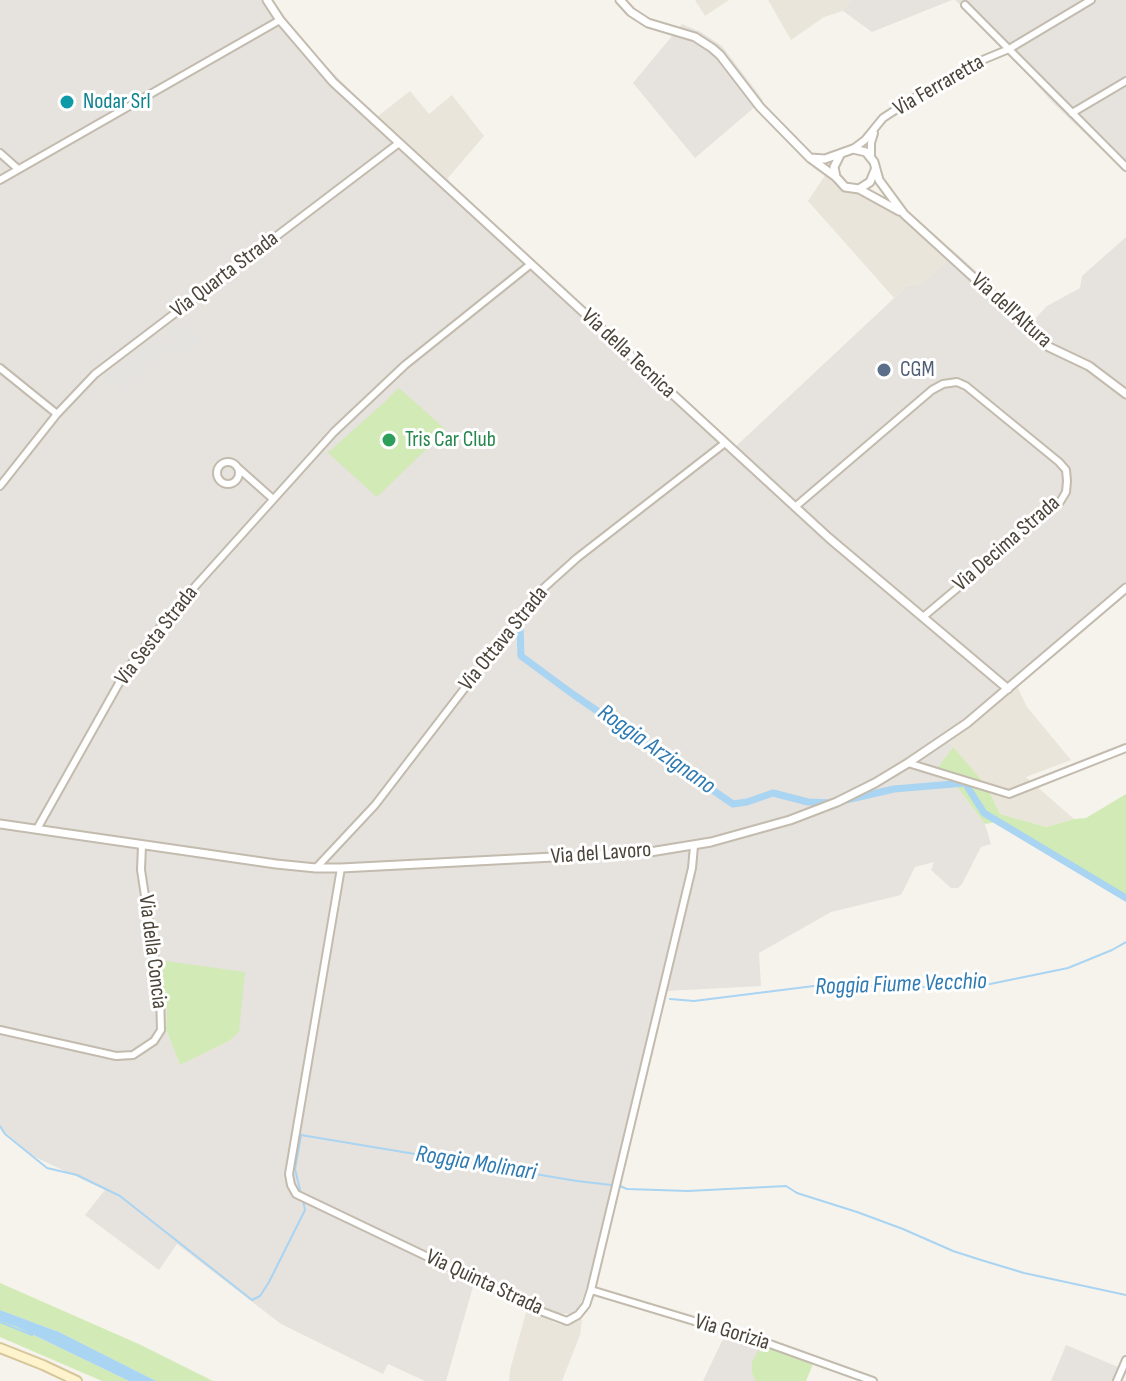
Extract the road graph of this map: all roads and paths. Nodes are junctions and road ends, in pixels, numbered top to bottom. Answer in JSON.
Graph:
{"nodes":[{"id":1,"x":267,"y":0,"type":"edge"},
{"id":2,"x":620,"y":0,"type":"edge"},
{"id":3,"x":1091,"y":0,"type":"edge"},
{"id":4,"x":965,"y":5,"type":"dead end"},
{"id":5,"x":280,"y":20,"type":"junction"},
{"id":6,"x":1009,"y":49,"type":"junction"},
{"id":7,"x":1126,"y":81,"type":"edge"},
{"id":8,"x":1072,"y":113,"type":"junction"},
{"id":9,"x":875,"y":129,"type":"junction"},
{"id":10,"x":399,"y":143,"type":"junction"},
{"id":11,"x":853,"y":149,"type":"junction"},
{"id":12,"x":0,"y":153,"type":"edge"},
{"id":13,"x":840,"y":155,"type":"junction"},
{"id":14,"x":810,"y":158,"type":"junction"},
{"id":15,"x":872,"y":158,"type":"junction"},
{"id":16,"x":1126,"y":167,"type":"edge"},
{"id":17,"x":18,"y":169,"type":"junction"},
{"id":18,"x":875,"y":170,"type":"junction"},
{"id":19,"x":836,"y":177,"type":"junction"},
{"id":20,"x":0,"y":180,"type":"edge"},
{"id":21,"x":859,"y":189,"type":"junction"},
{"id":22,"x":904,"y":214,"type":"junction"},
{"id":23,"x":531,"y":264,"type":"junction"},
{"id":24,"x":0,"y":368,"type":"edge"},
{"id":25,"x":1126,"y":394,"type":"edge"},
{"id":26,"x":57,"y":414,"type":"junction"},
{"id":27,"x":725,"y":443,"type":"junction"},
{"id":28,"x":237,"y":466,"type":"junction"},
{"id":29,"x":251,"y":479,"type":"junction"},
{"id":30,"x":233,"y":483,"type":"junction"},
{"id":31,"x":0,"y":486,"type":"edge"},
{"id":32,"x":273,"y":499,"type":"junction"},
{"id":33,"x":795,"y":507,"type":"junction"},
{"id":34,"x":1126,"y":588,"type":"edge"},
{"id":35,"x":923,"y":617,"type":"junction"},
{"id":36,"x":1008,"y":689,"type":"junction"},
{"id":37,"x":1126,"y":748,"type":"edge"},
{"id":38,"x":908,"y":763,"type":"junction"},
{"id":39,"x":0,"y":824,"type":"edge"},
{"id":40,"x":37,"y":829,"type":"junction"},
{"id":41,"x":142,"y":845,"type":"junction"},
{"id":42,"x":694,"y":846,"type":"junction"},
{"id":43,"x":316,"y":868,"type":"junction"},
{"id":44,"x":341,"y":868,"type":"junction"},
{"id":45,"x":0,"y":1030,"type":"edge"},
{"id":46,"x":591,"y":1290,"type":"junction"},
{"id":47,"x":0,"y":1348,"type":"edge"},
{"id":48,"x":1126,"y":1360,"type":"edge"},
{"id":49,"x":77,"y":1381,"type":"edge"},
{"id":50,"x":873,"y":1381,"type":"edge"},
{"id":51,"x":1117,"y":1381,"type":"edge"}],
"edges":[{"from":1,"to":5,"type":"street","name":"Via della Tecnica"},
{"from":2,"to":14,"type":"street","name":"Via dell'Altura"},
{"from":3,"to":6,"type":"street","name":"Via Ferraretta"},
{"from":4,"to":6,"type":"street","name":"Via Ferraretta"},
{"from":5,"to":10,"type":"street","name":"Via della Tecnica"},
{"from":5,"to":17,"type":"street"},
{"from":6,"to":8,"type":"street","name":"Via Ferraretta"},
{"from":6,"to":9,"type":"street","name":"Via Ferraretta"},
{"from":7,"to":8,"type":"street"},
{"from":8,"to":16,"type":"street","name":"Via Ferraretta"},
{"from":9,"to":11,"type":"street","name":"Via Ferraretta"},
{"from":9,"to":15,"type":"street","name":"Via Ferraretta"},
{"from":10,"to":23,"type":"street","name":"Via della Tecnica"},
{"from":10,"to":26,"type":"street","name":"Via Quarta Strada"},
{"from":11,"to":13,"type":"street"},
{"from":11,"to":15,"type":"street"},
{"from":12,"to":17,"type":"street"},
{"from":13,"to":14,"type":"street"},
{"from":13,"to":19,"type":"street"},
{"from":14,"to":19,"type":"street","name":"Via dell'Altura"},
{"from":15,"to":18,"type":"street","name":"Via dell'Altura"},
{"from":17,"to":20,"type":"street"},
{"from":18,"to":21,"type":"street"},
{"from":18,"to":22,"type":"street","name":"Via dell'Altura"},
{"from":19,"to":21,"type":"street","name":"Via dell'Altura"},
{"from":21,"to":22,"type":"street","name":"Via dell'Altura"},
{"from":22,"to":25,"type":"street","name":"Via dell'Altura"},
{"from":23,"to":27,"type":"street","name":"Via della Tecnica"},
{"from":23,"to":32,"type":"street","name":"Via Sesta Strada"},
{"from":24,"to":26,"type":"street"},
{"from":26,"to":31,"type":"street","name":"Via Quarta Strada"},
{"from":27,"to":33,"type":"street","name":"Via della Tecnica"},
{"from":27,"to":43,"type":"street","name":"Via Ottava Strada"},
{"from":28,"to":29,"type":"street"},
{"from":28,"to":30,"type":"street"},
{"from":28,"to":30,"type":"street"},
{"from":29,"to":30,"type":"street"},
{"from":29,"to":32,"type":"street"},
{"from":32,"to":40,"type":"street","name":"Via Sesta Strada"},
{"from":33,"to":35,"type":"street","name":"Via della Tecnica"},
{"from":33,"to":35,"type":"street","name":"Via Decima Strada"},
{"from":34,"to":36,"type":"street","name":"Via del Lavoro"},
{"from":35,"to":36,"type":"street","name":"Via della Tecnica"},
{"from":36,"to":38,"type":"street","name":"Via del Lavoro"},
{"from":37,"to":38,"type":"street"},
{"from":38,"to":42,"type":"street","name":"Via del Lavoro"},
{"from":39,"to":40,"type":"street","name":"Via del Lavoro"},
{"from":40,"to":41,"type":"street","name":"Via del Lavoro"},
{"from":41,"to":43,"type":"street","name":"Via del Lavoro"},
{"from":41,"to":45,"type":"street","name":"Via della Concia"},
{"from":42,"to":44,"type":"street","name":"Via del Lavoro"},
{"from":42,"to":46,"type":"street","name":"Via Quinta Strada"},
{"from":43,"to":44,"type":"street","name":"Via del Lavoro"},
{"from":44,"to":46,"type":"street","name":"Via Quinta Strada"},
{"from":46,"to":50,"type":"street","name":"Via Gorizia"},
{"from":47,"to":49,"type":"main road"},
{"from":48,"to":51,"type":"street"}]}
